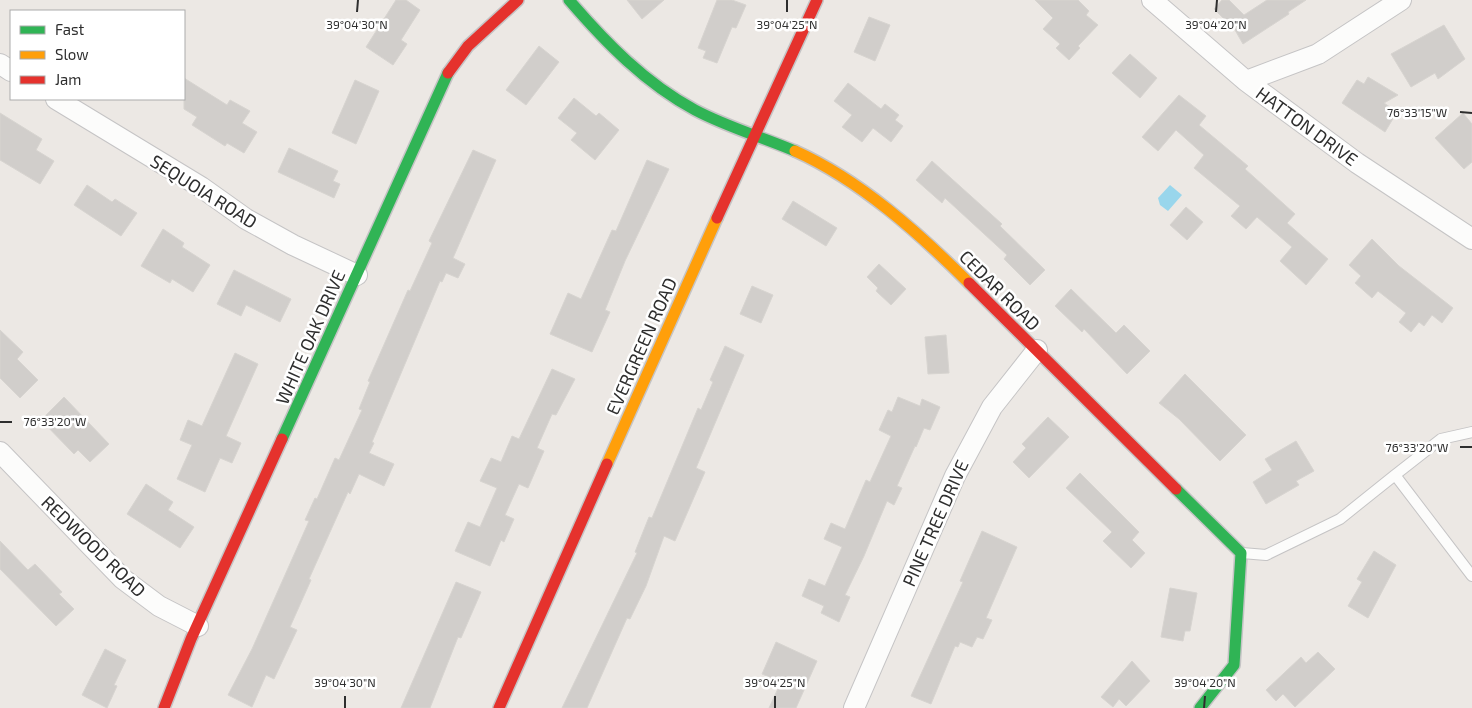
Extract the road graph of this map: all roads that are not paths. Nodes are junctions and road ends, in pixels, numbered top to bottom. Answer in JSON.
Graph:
{"nodes":[{"id":1,"x":518,"y":0,"type":"edge"},
{"id":2,"x":570,"y":0,"type":"edge"},
{"id":3,"x":817,"y":0,"type":"edge"},
{"id":4,"x":1152,"y":0,"type":"edge"},
{"id":5,"x":1401,"y":0,"type":"edge"},
{"id":6,"x":1246,"y":81,"type":"junction"},
{"id":7,"x":58,"y":100,"type":"edge"},
{"id":8,"x":753,"y":136,"type":"junction"},
{"id":9,"x":1472,"y":239,"type":"edge"},
{"id":10,"x":357,"y":275,"type":"junction"},
{"id":11,"x":1037,"y":350,"type":"junction"},
{"id":12,"x":1472,"y":432,"type":"edge"},
{"id":13,"x":0,"y":452,"type":"edge"},
{"id":14,"x":1395,"y":475,"type":"junction"},
{"id":15,"x":1241,"y":553,"type":"junction"},
{"id":16,"x":1472,"y":576,"type":"edge"},
{"id":17,"x":198,"y":626,"type":"junction"},
{"id":18,"x":164,"y":708,"type":"edge"},
{"id":19,"x":499,"y":708,"type":"edge"},
{"id":20,"x":854,"y":708,"type":"edge"},
{"id":21,"x":1200,"y":708,"type":"edge"}],
"edges":[{"from":1,"to":10,"type":"street","name":"WHITE OAK DRIVE"},
{"from":2,"to":8,"type":"street","name":"CEDAR ROAD"},
{"from":3,"to":8,"type":"street","name":"EVERGREEN ROAD"},
{"from":4,"to":6,"type":"street","name":"HATTON DRIVE"},
{"from":5,"to":6,"type":"street"},
{"from":6,"to":9,"type":"street","name":"HATTON DRIVE"},
{"from":7,"to":10,"type":"street","name":"SEQUOIA ROAD"},
{"from":8,"to":11,"type":"street","name":"CEDAR ROAD"},
{"from":8,"to":19,"type":"street","name":"EVERGREEN ROAD"},
{"from":10,"to":17,"type":"street","name":"WHITE OAK DRIVE"},
{"from":11,"to":15,"type":"street","name":"CEDAR ROAD"},
{"from":11,"to":20,"type":"street","name":"PINE TREE DRIVE"},
{"from":12,"to":14,"type":"lane"},
{"from":13,"to":17,"type":"street","name":"REDWOOD ROAD"},
{"from":14,"to":15,"type":"lane"},
{"from":14,"to":16,"type":"lane"},
{"from":15,"to":21,"type":"street"},
{"from":17,"to":18,"type":"street","name":"WHITE OAK DRIVE"}]}
